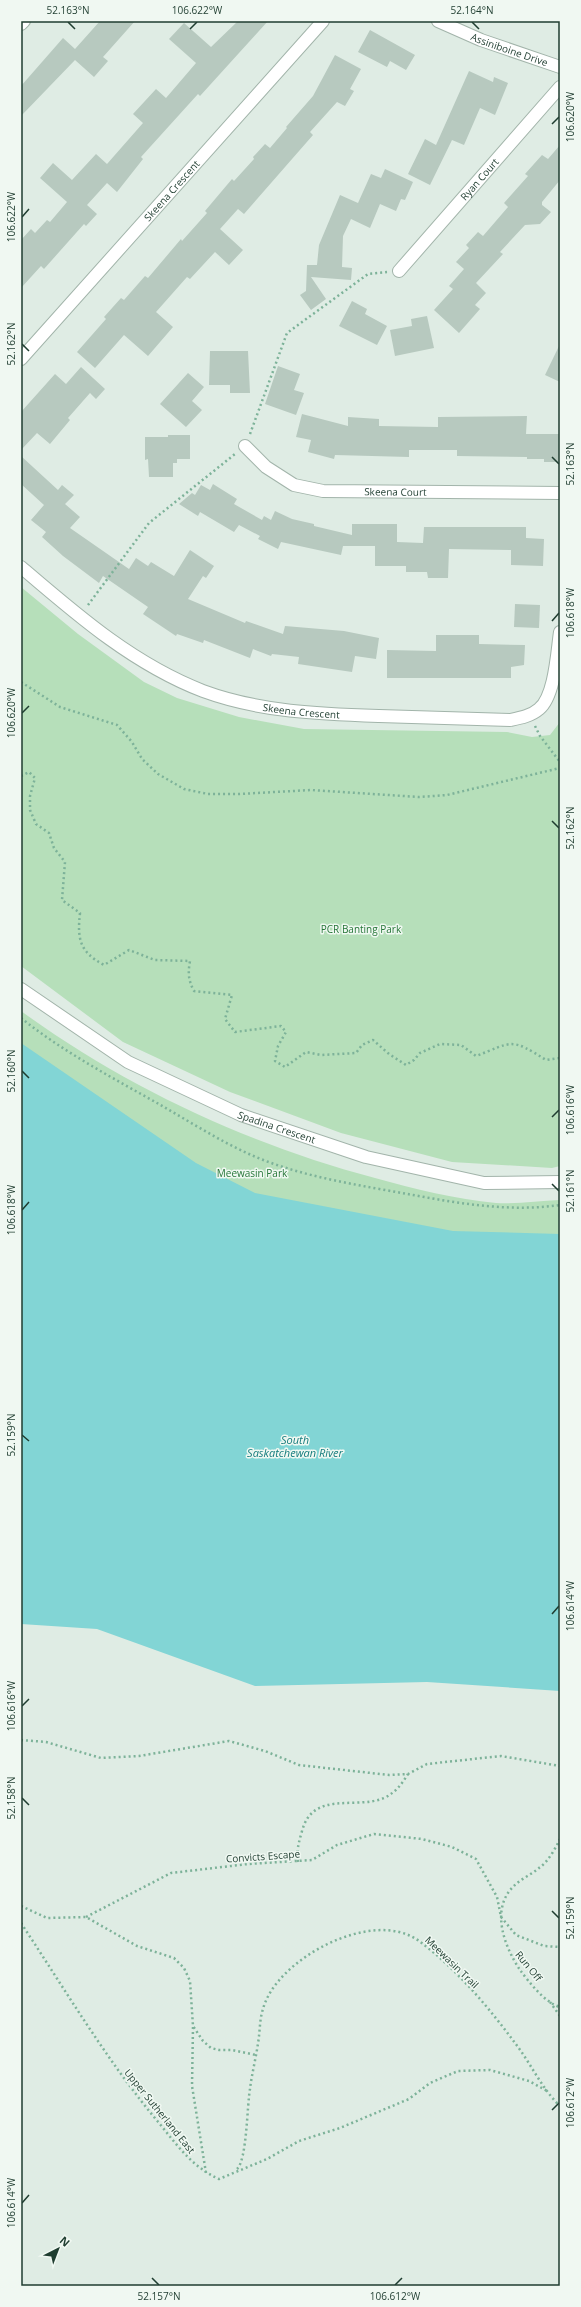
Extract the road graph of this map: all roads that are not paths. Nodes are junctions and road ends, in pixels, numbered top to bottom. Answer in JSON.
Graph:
{"nodes":[{"id":1,"x":24,"y":21,"type":"edge"},
{"id":2,"x":323,"y":21,"type":"edge"},
{"id":3,"x":438,"y":21,"type":"edge"},
{"id":4,"x":21,"y":24,"type":"edge"},
{"id":5,"x":560,"y":67,"type":"edge"},
{"id":6,"x":560,"y":87,"type":"edge"},
{"id":7,"x":399,"y":271,"type":"dead end"},
{"id":8,"x":21,"y":360,"type":"edge"},
{"id":9,"x":245,"y":446,"type":"dead end"},
{"id":10,"x":560,"y":493,"type":"edge"},
{"id":11,"x":21,"y":567,"type":"edge"},
{"id":12,"x":560,"y":632,"type":"edge"},
{"id":13,"x":21,"y":989,"type":"edge"},
{"id":14,"x":560,"y":1182,"type":"edge"}],
"edges":[{"from":1,"to":4,"type":"street"},
{"from":2,"to":8,"type":"street","name":"Skeena Crescent"},
{"from":3,"to":5,"type":"street","name":"Assiniboine Drive"},
{"from":6,"to":7,"type":"street","name":"Ryan Court"},
{"from":9,"to":10,"type":"street","name":"Skeena Court"},
{"from":11,"to":12,"type":"street","name":"Skeena Crescent"},
{"from":13,"to":14,"type":"street","name":"Spadina Crescent"}]}
